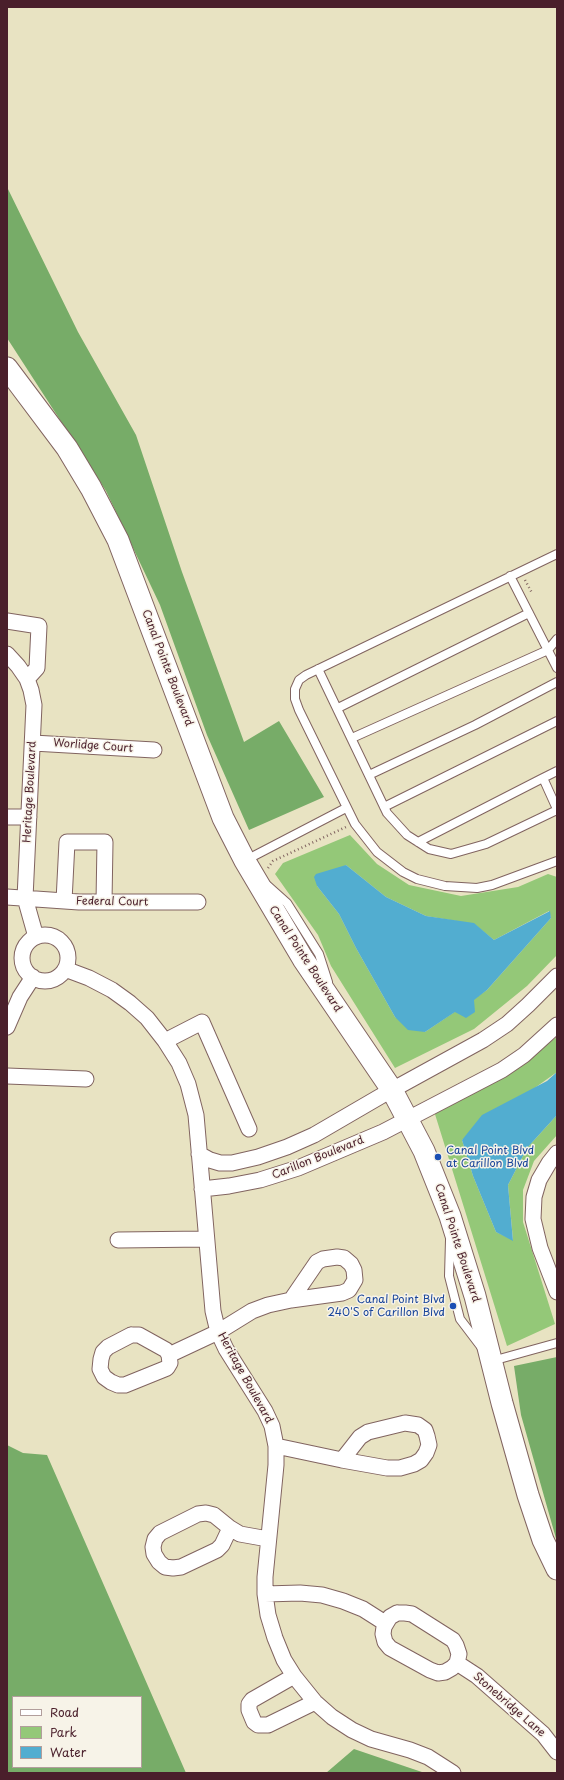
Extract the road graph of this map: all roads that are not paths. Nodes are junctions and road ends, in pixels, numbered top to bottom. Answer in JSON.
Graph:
{"nodes":[{"id":1,"x":7,"y":368,"type":"edge"},
{"id":2,"x":557,"y":554,"type":"edge"},
{"id":3,"x":510,"y":576,"type":"junction"},
{"id":4,"x":528,"y":613,"type":"junction"},
{"id":5,"x":7,"y":622,"type":"edge"},
{"id":6,"x":557,"y":639,"type":"edge"},
{"id":7,"x":548,"y":650,"type":"junction"},
{"id":8,"x":7,"y":654,"type":"edge"},
{"id":9,"x":557,"y":668,"type":"edge"},
{"id":10,"x":318,"y":669,"type":"junction"},
{"id":11,"x":27,"y":679,"type":"junction"},
{"id":12,"x":557,"y":682,"type":"edge"},
{"id":13,"x":338,"y":708,"type":"junction"},
{"id":14,"x":557,"y":721,"type":"edge"},
{"id":15,"x":352,"y":738,"type":"junction"},
{"id":16,"x":33,"y":743,"type":"junction"},
{"id":17,"x":154,"y":750,"type":"dead end"},
{"id":18,"x":557,"y":771,"type":"edge"},
{"id":19,"x":369,"y":775,"type":"junction"},
{"id":20,"x":543,"y":778,"type":"junction"},
{"id":21,"x":384,"y":807,"type":"junction"},
{"id":22,"x":346,"y":808,"type":"junction"},
{"id":23,"x":557,"y":810,"type":"edge"},
{"id":24,"x":7,"y":816,"type":"edge"},
{"id":25,"x":29,"y":818,"type":"junction"},
{"id":26,"x":418,"y":842,"type":"junction"},
{"id":27,"x":557,"y":861,"type":"edge"},
{"id":28,"x":247,"y":865,"type":"junction"},
{"id":29,"x":543,"y":866,"type":"junction"},
{"id":30,"x":557,"y":867,"type":"edge"},
{"id":31,"x":7,"y":897,"type":"edge"},
{"id":32,"x":25,"y":898,"type":"junction"},
{"id":33,"x":64,"y":901,"type":"junction"},
{"id":34,"x":104,"y":902,"type":"junction"},
{"id":35,"x":198,"y":902,"type":"dead end"},
{"id":36,"x":36,"y":937,"type":"junction"},
{"id":37,"x":65,"y":969,"type":"junction"},
{"id":38,"x":557,"y":976,"type":"edge"},
{"id":39,"x":33,"y":977,"type":"junction"},
{"id":40,"x":557,"y":1025,"type":"edge"},
{"id":41,"x":7,"y":1027,"type":"edge"},
{"id":42,"x":165,"y":1041,"type":"junction"},
{"id":43,"x":7,"y":1076,"type":"edge"},
{"id":44,"x":86,"y":1079,"type":"dead end"},
{"id":45,"x":392,"y":1090,"type":"junction"},
{"id":46,"x":407,"y":1118,"type":"junction"},
{"id":47,"x":249,"y":1129,"type":"dead end"},
{"id":48,"x":557,"y":1153,"type":"edge"},
{"id":49,"x":199,"y":1154,"type":"junction"},
{"id":50,"x":202,"y":1189,"type":"junction"},
{"id":51,"x":206,"y":1239,"type":"junction"},
{"id":52,"x":118,"y":1240,"type":"dead end"},
{"id":53,"x":557,"y":1292,"type":"edge"},
{"id":54,"x":292,"y":1300,"type":"dead end"},
{"id":55,"x":218,"y":1332,"type":"junction"},
{"id":56,"x":557,"y":1343,"type":"edge"},
{"id":57,"x":169,"y":1355,"type":"dead end"},
{"id":58,"x":492,"y":1361,"type":"junction"},
{"id":59,"x":276,"y":1446,"type":"junction"},
{"id":60,"x":342,"y":1460,"type":"junction"},
{"id":61,"x":230,"y":1528,"type":"junction"},
{"id":62,"x":268,"y":1539,"type":"junction"},
{"id":63,"x":557,"y":1569,"type":"edge"},
{"id":64,"x":265,"y":1594,"type":"junction"},
{"id":65,"x":385,"y":1623,"type":"junction"},
{"id":66,"x":456,"y":1663,"type":"junction"},
{"id":67,"x":294,"y":1676,"type":"junction"},
{"id":68,"x":315,"y":1702,"type":"junction"},
{"id":69,"x":557,"y":1752,"type":"edge"},
{"id":70,"x":453,"y":1773,"type":"edge"}],
"edges":[{"from":1,"to":28,"type":"street","name":"Canal Pointe Boulevard"},
{"from":2,"to":3,"type":"lane"},
{"from":3,"to":4,"type":"lane"},
{"from":3,"to":10,"type":"lane"},
{"from":4,"to":7,"type":"lane"},
{"from":4,"to":13,"type":"lane"},
{"from":5,"to":11,"type":"street"},
{"from":6,"to":7,"type":"lane"},
{"from":7,"to":9,"type":"lane"},
{"from":7,"to":15,"type":"lane"},
{"from":8,"to":11,"type":"street","name":"Heritage Boulevard"},
{"from":10,"to":13,"type":"lane"},
{"from":10,"to":22,"type":"lane"},
{"from":11,"to":16,"type":"street","name":"Heritage Boulevard"},
{"from":12,"to":19,"type":"lane"},
{"from":13,"to":15,"type":"lane"},
{"from":14,"to":21,"type":"lane"},
{"from":15,"to":19,"type":"lane"},
{"from":16,"to":17,"type":"street","name":"Worlidge Court"},
{"from":16,"to":25,"type":"street","name":"Heritage Boulevard"},
{"from":18,"to":20,"type":"lane"},
{"from":19,"to":21,"type":"lane"},
{"from":20,"to":23,"type":"lane"},
{"from":20,"to":26,"type":"lane"},
{"from":21,"to":26,"type":"lane"},
{"from":22,"to":28,"type":"lane"},
{"from":22,"to":29,"type":"lane"},
{"from":23,"to":26,"type":"lane"},
{"from":24,"to":25,"type":"street"},
{"from":25,"to":32,"type":"street","name":"Heritage Boulevard"},
{"from":27,"to":29,"type":"lane"},
{"from":28,"to":45,"type":"street","name":"Canal Pointe Boulevard"},
{"from":29,"to":30,"type":"lane"},
{"from":31,"to":32,"type":"street","name":"Federal Court"},
{"from":32,"to":33,"type":"street","name":"Federal Court"},
{"from":32,"to":36,"type":"street","name":"Heritage Boulevard"},
{"from":33,"to":34,"type":"street","name":"Federal Court"},
{"from":33,"to":34,"type":"street"},
{"from":34,"to":35,"type":"street","name":"Federal Court"},
{"from":36,"to":37,"type":"street"},
{"from":36,"to":39,"type":"street"},
{"from":37,"to":39,"type":"street"},
{"from":37,"to":42,"type":"street","name":"Heritage Boulevard"},
{"from":38,"to":45,"type":"street","name":"Carillon Boulevard"},
{"from":39,"to":41,"type":"street"},
{"from":40,"to":46,"type":"street","name":"Carillon Boulevard"},
{"from":42,"to":47,"type":"street"},
{"from":42,"to":49,"type":"street","name":"Heritage Boulevard"},
{"from":43,"to":44,"type":"street"},
{"from":45,"to":46,"type":"street","name":"Canal Pointe Boulevard"},
{"from":45,"to":49,"type":"street","name":"Carillon Boulevard"},
{"from":46,"to":50,"type":"street","name":"Carillon Boulevard"},
{"from":46,"to":58,"type":"street","name":"Canal Pointe Boulevard"},
{"from":48,"to":53,"type":"street"},
{"from":49,"to":50,"type":"street","name":"Heritage Boulevard"},
{"from":50,"to":51,"type":"street","name":"Heritage Boulevard"},
{"from":51,"to":52,"type":"street"},
{"from":51,"to":55,"type":"street","name":"Heritage Boulevard"},
{"from":54,"to":55,"type":"street"},
{"from":55,"to":57,"type":"street"},
{"from":55,"to":59,"type":"street","name":"Heritage Boulevard"},
{"from":56,"to":58,"type":"lane"},
{"from":58,"to":63,"type":"street","name":"Canal Pointe Boulevard"},
{"from":59,"to":60,"type":"street"},
{"from":59,"to":62,"type":"street","name":"Heritage Boulevard"},
{"from":60,"to":60,"type":"street"},
{"from":61,"to":61,"type":"street"},
{"from":61,"to":62,"type":"street"},
{"from":62,"to":64,"type":"street","name":"Heritage Boulevard"},
{"from":64,"to":65,"type":"street"},
{"from":64,"to":67,"type":"street","name":"Heritage Boulevard"},
{"from":65,"to":66,"type":"street"},
{"from":65,"to":66,"type":"street"},
{"from":66,"to":69,"type":"street","name":"Stonebridge Lane"},
{"from":67,"to":68,"type":"street","name":"Heritage Boulevard"},
{"from":67,"to":68,"type":"street"},
{"from":68,"to":70,"type":"street","name":"Heritage Boulevard"}]}
